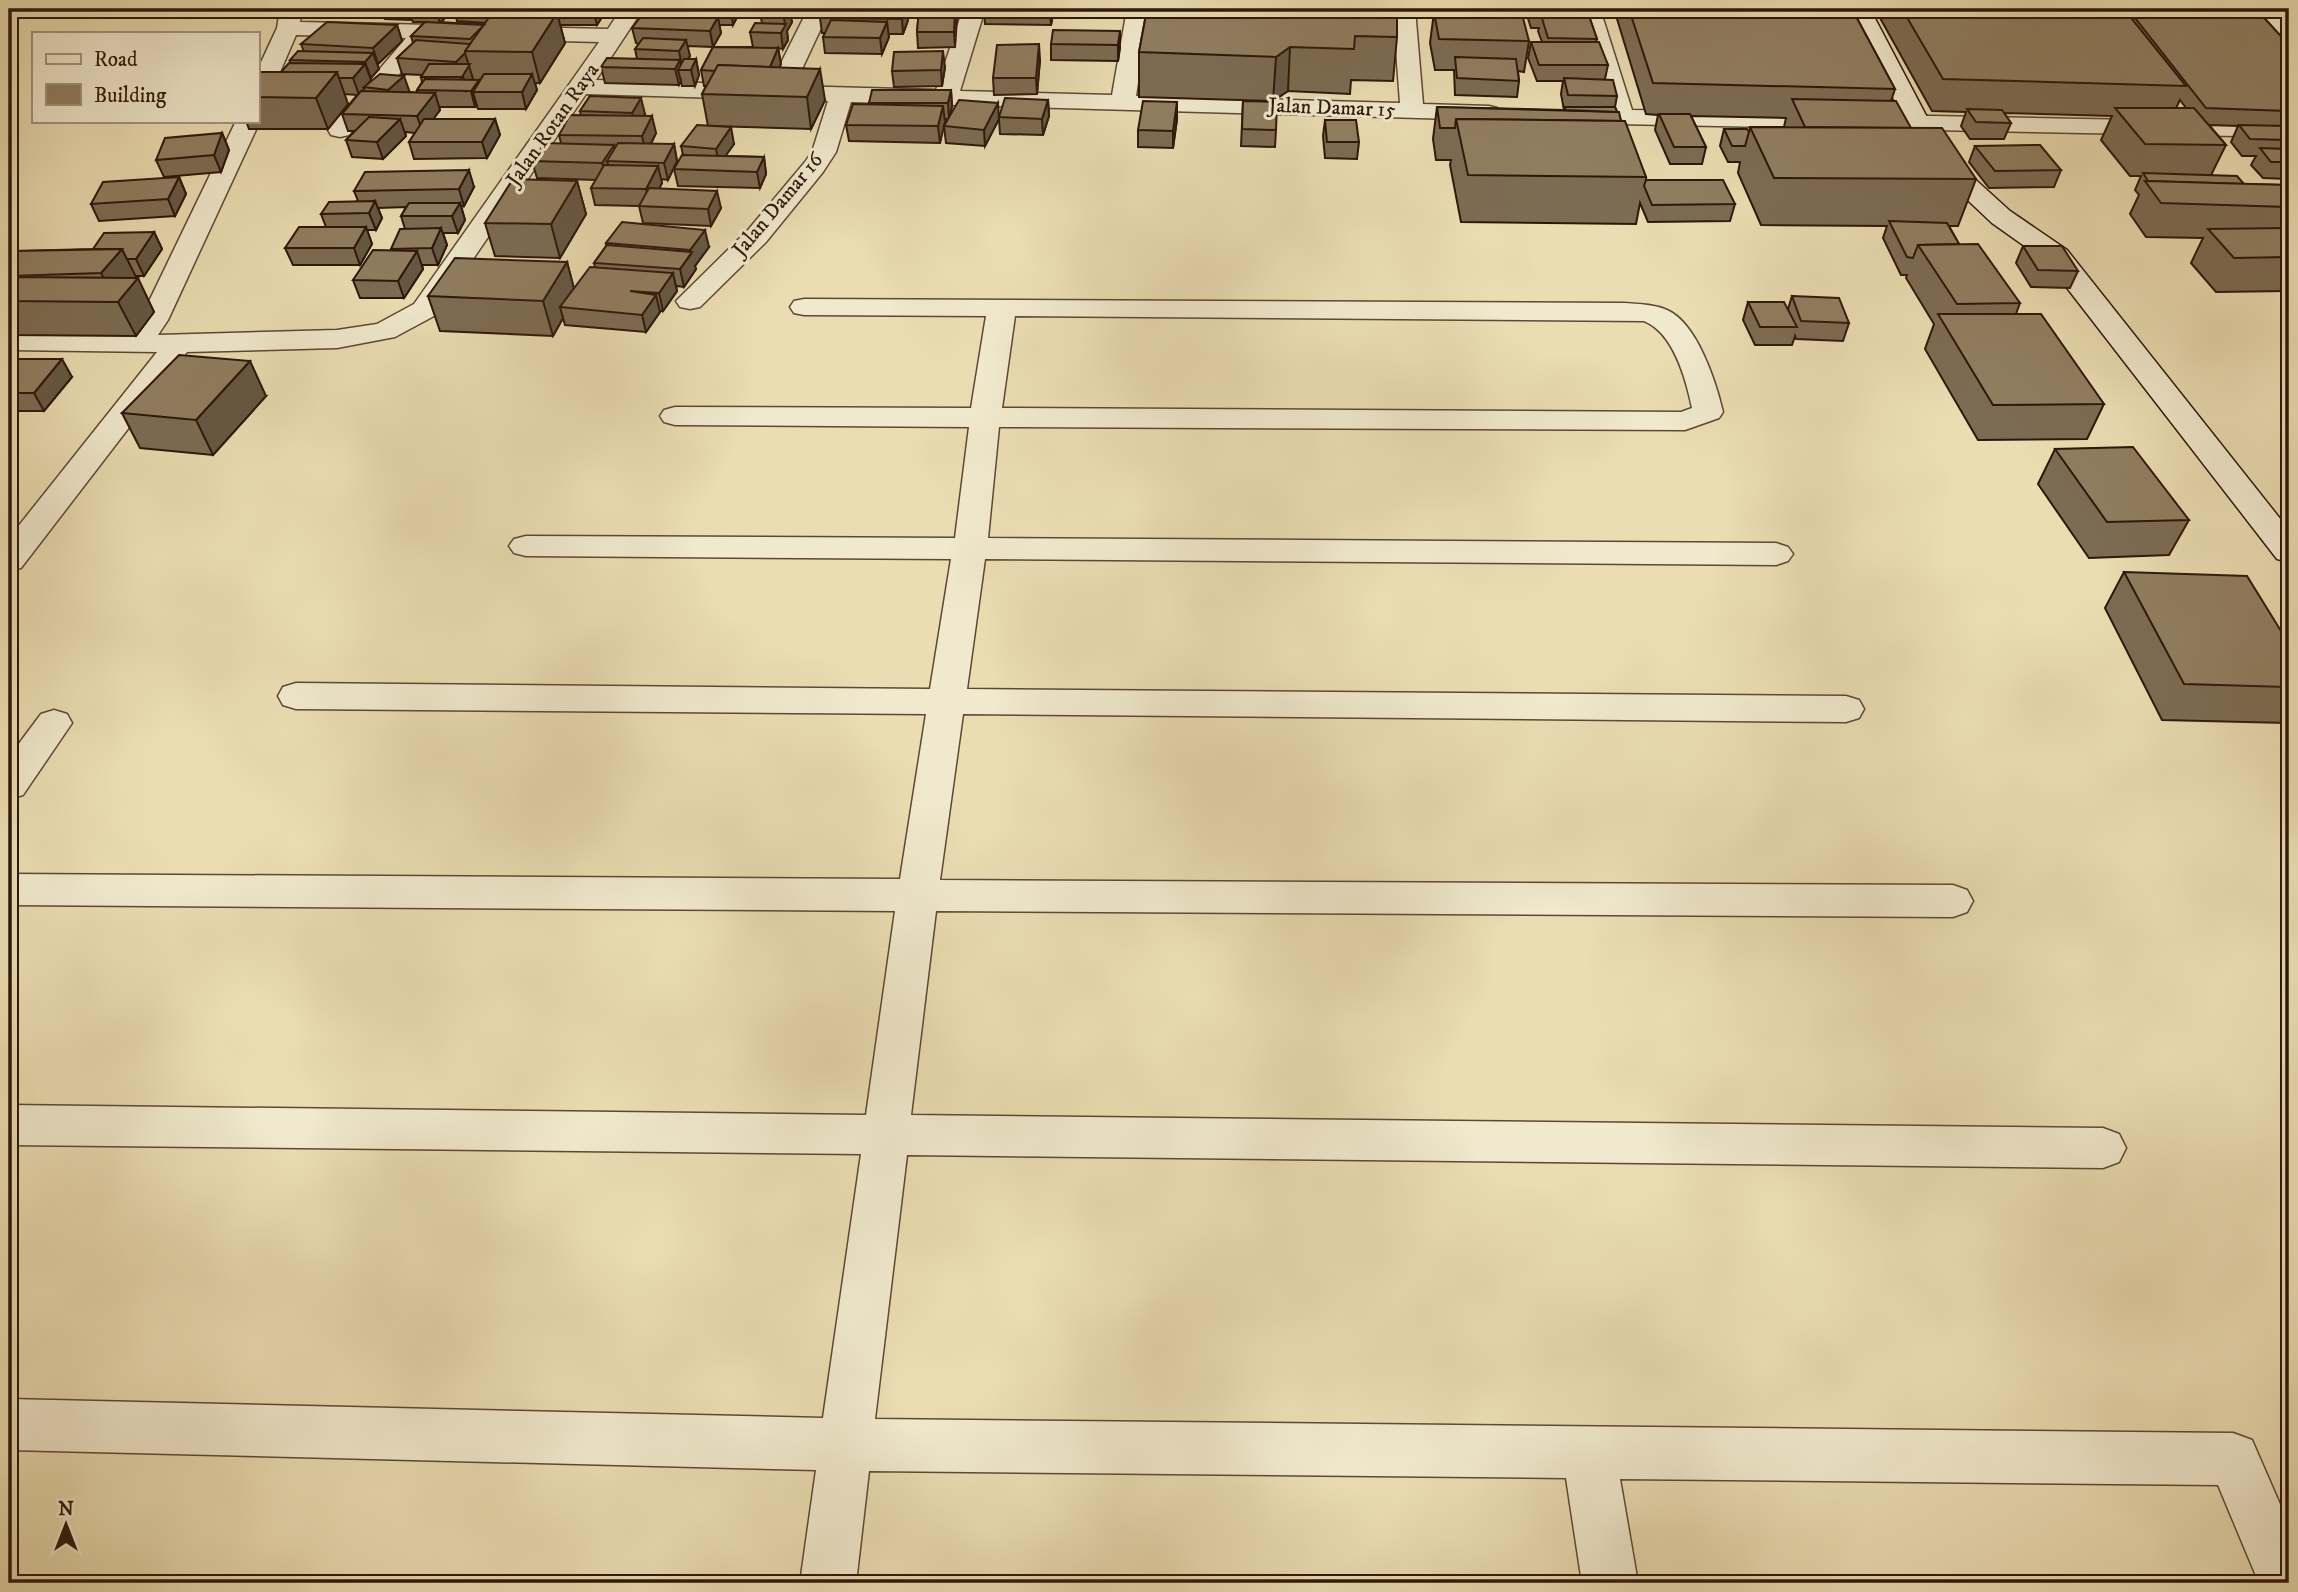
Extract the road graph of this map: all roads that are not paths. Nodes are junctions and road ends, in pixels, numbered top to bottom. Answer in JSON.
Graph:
{"nodes":[{"id":1,"x":632,"y":9,"type":"edge"},
{"id":2,"x":819,"y":9,"type":"edge"},
{"id":3,"x":974,"y":9,"type":"edge"},
{"id":4,"x":1138,"y":9,"type":"edge"},
{"id":5,"x":1404,"y":9,"type":"edge"},
{"id":6,"x":1589,"y":9,"type":"edge"},
{"id":7,"x":1859,"y":9,"type":"edge"},
{"id":8,"x":2259,"y":9,"type":"edge"},
{"id":9,"x":289,"y":18,"type":"edge"},
{"id":10,"x":424,"y":30,"type":"junction"},
{"id":11,"x":615,"y":36,"type":"junction"},
{"id":12,"x":2289,"y":41,"type":"edge"},
{"id":13,"x":578,"y":87,"type":"junction"},
{"id":14,"x":779,"y":92,"type":"junction"},
{"id":15,"x":259,"y":93,"type":"edge"},
{"id":16,"x":842,"y":94,"type":"junction"},
{"id":17,"x":946,"y":97,"type":"junction"},
{"id":18,"x":1123,"y":101,"type":"junction"},
{"id":19,"x":2174,"y":105,"type":"edge"},
{"id":20,"x":1412,"y":110,"type":"junction"},
{"id":21,"x":1517,"y":114,"type":"edge"},
{"id":22,"x":1544,"y":115,"type":"edge"},
{"id":23,"x":1622,"y":118,"type":"junction"},
{"id":24,"x":247,"y":122,"type":"edge"},
{"id":25,"x":1918,"y":123,"type":"junction"},
{"id":26,"x":2191,"y":127,"type":"junction"},
{"id":27,"x":340,"y":130,"type":"edge"},
{"id":28,"x":2289,"y":130,"type":"edge"},
{"id":29,"x":690,"y":301,"type":"dead end"},
{"id":30,"x":804,"y":307,"type":"dead end"},
{"id":31,"x":1002,"y":307,"type":"junction"},
{"id":32,"x":9,"y":341,"type":"edge"},
{"id":33,"x":138,"y":343,"type":"junction"},
{"id":34,"x":178,"y":344,"type":"junction"},
{"id":35,"x":675,"y":416,"type":"dead end"},
{"id":36,"x":985,"y":418,"type":"junction"},
{"id":37,"x":526,"y":546,"type":"dead end"},
{"id":38,"x":970,"y":547,"type":"junction"},
{"id":39,"x":2289,"y":552,"type":"edge"},
{"id":40,"x":1776,"y":554,"type":"dead end"},
{"id":41,"x":9,"y":560,"type":"edge"},
{"id":42,"x":296,"y":696,"type":"dead end"},
{"id":43,"x":947,"y":702,"type":"junction"},
{"id":44,"x":1846,"y":709,"type":"dead end"},
{"id":45,"x":54,"y":723,"type":"dead end"},
{"id":46,"x":9,"y":785,"type":"edge"},
{"id":47,"x":9,"y":890,"type":"edge"},
{"id":48,"x":917,"y":897,"type":"junction"},
{"id":49,"x":1953,"y":901,"type":"dead end"},
{"id":50,"x":9,"y":1125,"type":"edge"},
{"id":51,"x":885,"y":1135,"type":"junction"},
{"id":52,"x":2103,"y":1148,"type":"dead end"},
{"id":53,"x":9,"y":1425,"type":"edge"},
{"id":54,"x":847,"y":1445,"type":"junction"},
{"id":55,"x":1589,"y":1454,"type":"junction"},
{"id":56,"x":828,"y":1583,"type":"edge"},
{"id":57,"x":1610,"y":1583,"type":"edge"},
{"id":58,"x":2287,"y":1583,"type":"edge"}],
"edges":[{"from":1,"to":11,"type":"street","name":"Jalan Rotan Raya"},
{"from":2,"to":14,"type":"street"},
{"from":3,"to":17,"type":"street"},
{"from":4,"to":18,"type":"street"},
{"from":5,"to":20,"type":"street"},
{"from":6,"to":23,"type":"street"},
{"from":7,"to":25,"type":"street"},
{"from":8,"to":12,"type":"street"},
{"from":9,"to":10,"type":"street"},
{"from":9,"to":15,"type":"street"},
{"from":10,"to":11,"type":"street"},
{"from":10,"to":27,"type":"street"},
{"from":11,"to":13,"type":"street","name":"Jalan Rotan Raya"},
{"from":13,"to":14,"type":"street","name":"Jalan Damar 15"},
{"from":13,"to":34,"type":"street","name":"Jalan Rotan Raya"},
{"from":14,"to":16,"type":"street","name":"Jalan Damar 15"},
{"from":16,"to":17,"type":"street","name":"Jalan Damar 15"},
{"from":16,"to":29,"type":"street","name":"Jalan Damar 16"},
{"from":17,"to":18,"type":"street","name":"Jalan Damar 15"},
{"from":18,"to":20,"type":"street","name":"Jalan Damar 15"},
{"from":19,"to":26,"type":"street"},
{"from":20,"to":21,"type":"street","name":"Jalan Damar 15"},
{"from":22,"to":23,"type":"street"},
{"from":23,"to":25,"type":"street"},
{"from":24,"to":33,"type":"street"},
{"from":25,"to":26,"type":"street"},
{"from":25,"to":39,"type":"street"},
{"from":26,"to":28,"type":"street"},
{"from":30,"to":31,"type":"street"},
{"from":31,"to":36,"type":"street"},
{"from":31,"to":36,"type":"street"},
{"from":32,"to":33,"type":"street","name":"Jalan Rotan Raya"},
{"from":33,"to":34,"type":"street","name":"Jalan Rotan Raya"},
{"from":34,"to":41,"type":"street"},
{"from":35,"to":36,"type":"street"},
{"from":36,"to":38,"type":"street"},
{"from":37,"to":38,"type":"street"},
{"from":38,"to":40,"type":"street"},
{"from":38,"to":43,"type":"street"},
{"from":42,"to":43,"type":"street"},
{"from":43,"to":44,"type":"street"},
{"from":43,"to":48,"type":"street"},
{"from":45,"to":46,"type":"street"},
{"from":47,"to":48,"type":"street"},
{"from":48,"to":49,"type":"street"},
{"from":48,"to":51,"type":"street"},
{"from":50,"to":51,"type":"street"},
{"from":51,"to":52,"type":"street"},
{"from":51,"to":54,"type":"street"},
{"from":53,"to":54,"type":"street"},
{"from":54,"to":55,"type":"street"},
{"from":54,"to":56,"type":"street"},
{"from":55,"to":57,"type":"street"},
{"from":55,"to":58,"type":"street"}]}
